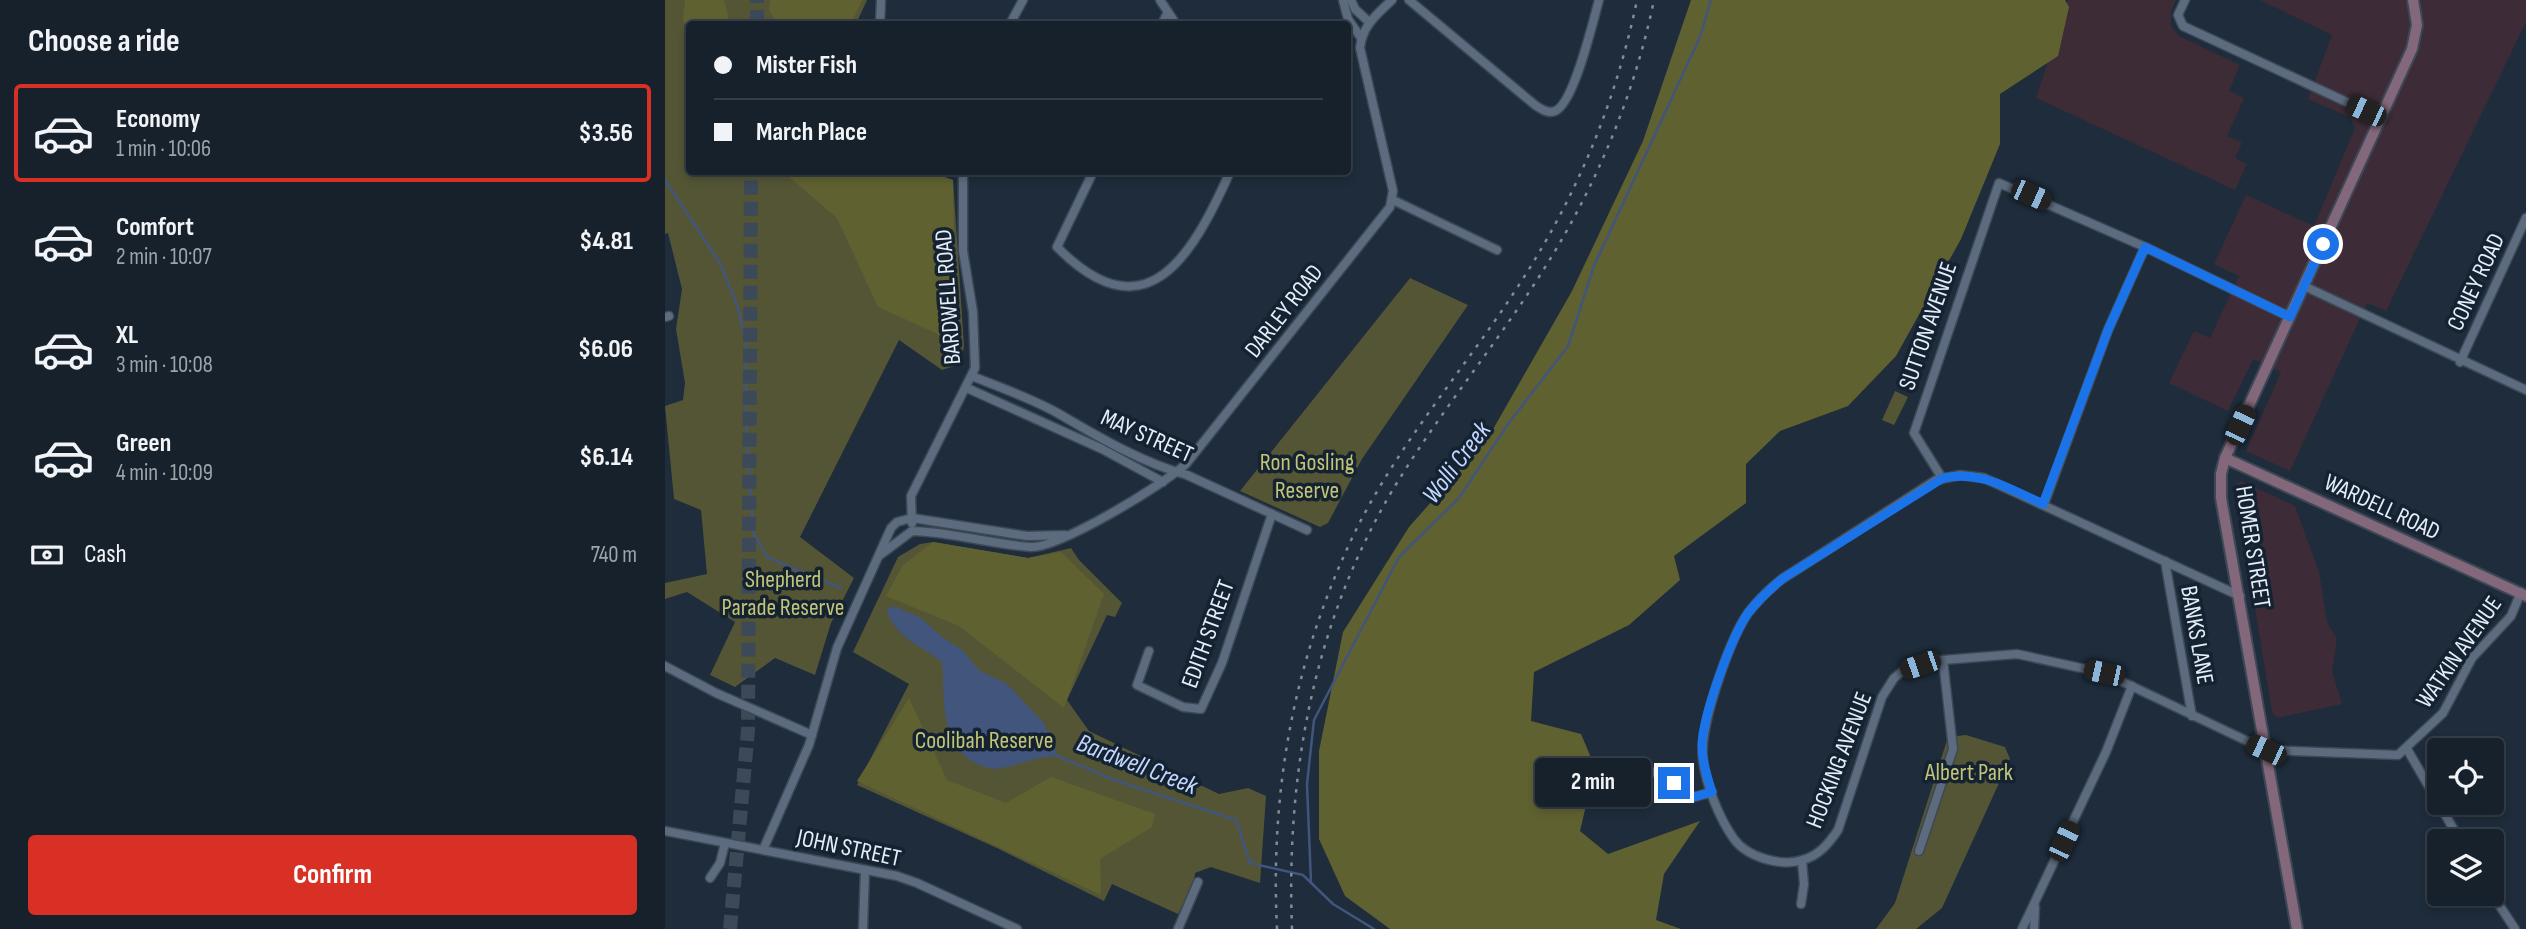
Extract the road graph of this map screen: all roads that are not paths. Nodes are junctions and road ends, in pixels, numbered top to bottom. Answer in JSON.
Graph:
{"nodes":[{"id":1,"x":881,"y":0,"type":"edge"},
{"id":2,"x":1023,"y":0,"type":"edge"},
{"id":3,"x":1160,"y":0,"type":"edge"},
{"id":4,"x":1343,"y":0,"type":"edge"},
{"id":5,"x":1351,"y":0,"type":"edge"},
{"id":6,"x":1392,"y":0,"type":"edge"},
{"id":7,"x":1409,"y":0,"type":"edge"},
{"id":8,"x":1599,"y":0,"type":"edge"},
{"id":9,"x":2185,"y":0,"type":"edge"},
{"id":10,"x":2413,"y":0,"type":"edge"},
{"id":11,"x":1168,"y":12,"type":"junction"},
{"id":12,"x":880,"y":21,"type":"edge"},
{"id":13,"x":1012,"y":21,"type":"edge"},
{"id":14,"x":1164,"y":21,"type":"edge"},
{"id":15,"x":1175,"y":21,"type":"edge"},
{"id":16,"x":1349,"y":21,"type":"edge"},
{"id":17,"x":1369,"y":22,"type":"junction"},
{"id":18,"x":1351,"y":23,"type":"edge"},
{"id":19,"x":1361,"y":38,"type":"junction"},
{"id":20,"x":2381,"y":118,"type":"junction"},
{"id":21,"x":964,"y":175,"type":"edge"},
{"id":22,"x":1092,"y":175,"type":"edge"},
{"id":23,"x":1229,"y":175,"type":"edge"},
{"id":24,"x":1393,"y":200,"type":"junction"},
{"id":25,"x":2526,"y":218,"type":"edge"},
{"id":26,"x":2145,"y":247,"type":"junction"},
{"id":27,"x":1497,"y":250,"type":"dead end"},
{"id":28,"x":2304,"y":286,"type":"junction"},
{"id":29,"x":2290,"y":317,"type":"junction"},
{"id":30,"x":2460,"y":362,"type":"junction"},
{"id":31,"x":972,"y":376,"type":"junction"},
{"id":32,"x":967,"y":388,"type":"junction"},
{"id":33,"x":2526,"y":390,"type":"edge"},
{"id":34,"x":2225,"y":458,"type":"junction"},
{"id":35,"x":1177,"y":472,"type":"junction"},
{"id":36,"x":1943,"y":478,"type":"junction"},
{"id":37,"x":1163,"y":482,"type":"junction"},
{"id":38,"x":2043,"y":504,"type":"junction"},
{"id":39,"x":1272,"y":514,"type":"junction"},
{"id":40,"x":912,"y":518,"type":"junction"},
{"id":41,"x":1307,"y":530,"type":"dead end"},
{"id":42,"x":912,"y":531,"type":"junction"},
{"id":43,"x":1066,"y":535,"type":"junction"},
{"id":44,"x":880,"y":555,"type":"junction"},
{"id":45,"x":2165,"y":561,"type":"junction"},
{"id":46,"x":2524,"y":594,"type":"edge"},
{"id":47,"x":2240,"y":596,"type":"junction"},
{"id":48,"x":1149,"y":651,"type":"dead end"},
{"id":49,"x":1943,"y":660,"type":"junction"},
{"id":50,"x":665,"y":666,"type":"edge"},
{"id":51,"x":2132,"y":686,"type":"junction"},
{"id":52,"x":2192,"y":716,"type":"junction"},
{"id":53,"x":812,"y":736,"type":"junction"},
{"id":54,"x":2407,"y":749,"type":"junction"},
{"id":55,"x":2266,"y":750,"type":"junction"},
{"id":56,"x":1644,"y":771,"type":"dead end"},
{"id":57,"x":1712,"y":792,"type":"junction"},
{"id":58,"x":2453,"y":829,"type":"edge"},
{"id":59,"x":665,"y":831,"type":"edge"},
{"id":60,"x":725,"y":844,"type":"junction"},
{"id":61,"x":764,"y":850,"type":"junction"},
{"id":62,"x":1919,"y":851,"type":"dead end"},
{"id":63,"x":1802,"y":861,"type":"junction"},
{"id":64,"x":865,"y":870,"type":"junction"},
{"id":65,"x":710,"y":878,"type":"dead end"},
{"id":66,"x":1198,"y":882,"type":"dead end"},
{"id":67,"x":2035,"y":901,"type":"junction"},
{"id":68,"x":1801,"y":904,"type":"dead end"},
{"id":69,"x":2500,"y":906,"type":"edge"},
{"id":70,"x":2514,"y":927,"type":"edge"},
{"id":71,"x":863,"y":929,"type":"edge"},
{"id":72,"x":1017,"y":929,"type":"edge"},
{"id":73,"x":1178,"y":929,"type":"edge"},
{"id":74,"x":2022,"y":929,"type":"edge"},
{"id":75,"x":2034,"y":929,"type":"edge"},
{"id":76,"x":2298,"y":929,"type":"edge"}],
"edges":[{"from":1,"to":12,"type":"street"},
{"from":2,"to":13,"type":"street"},
{"from":3,"to":11,"type":"street"},
{"from":4,"to":16,"type":"street"},
{"from":5,"to":17,"type":"street"},
{"from":6,"to":17,"type":"street"},
{"from":7,"to":8,"type":"street"},
{"from":9,"to":20,"type":"street"},
{"from":10,"to":20,"type":"main road","name":"HOMER STREET"},
{"from":11,"to":14,"type":"street"},
{"from":11,"to":15,"type":"street"},
{"from":17,"to":19,"type":"street"},
{"from":18,"to":19,"type":"street"},
{"from":19,"to":24,"type":"street"},
{"from":20,"to":28,"type":"main road","name":"HOMER STREET"},
{"from":21,"to":31,"type":"street","name":"BARDWELL ROAD"},
{"from":22,"to":23,"type":"street"},
{"from":24,"to":27,"type":"street"},
{"from":24,"to":35,"type":"street","name":"DARLEY ROAD"},
{"from":25,"to":30,"type":"street","name":"CONEY ROAD"},
{"from":26,"to":29,"type":"street"},
{"from":26,"to":36,"type":"street","name":"SUTTON AVENUE"},
{"from":26,"to":38,"type":"street"},
{"from":28,"to":29,"type":"main road","name":"HOMER STREET"},
{"from":28,"to":30,"type":"street"},
{"from":29,"to":34,"type":"main road","name":"HOMER STREET"},
{"from":30,"to":33,"type":"street"},
{"from":31,"to":32,"type":"street","name":"BARDWELL ROAD"},
{"from":31,"to":35,"type":"street","name":"MAY STREET"},
{"from":32,"to":37,"type":"street","name":"MAY STREET"},
{"from":32,"to":40,"type":"street","name":"BARDWELL ROAD"},
{"from":34,"to":46,"type":"main road","name":"WARDELL ROAD"},
{"from":34,"to":47,"type":"main road","name":"HOMER STREET"},
{"from":35,"to":37,"type":"street","name":"DARLEY ROAD"},
{"from":35,"to":39,"type":"street","name":"MAY STREET"},
{"from":36,"to":38,"type":"street"},
{"from":36,"to":57,"type":"street"},
{"from":37,"to":43,"type":"street","name":"DARLEY ROAD"},
{"from":38,"to":45,"type":"street"},
{"from":39,"to":41,"type":"street","name":"MAY STREET"},
{"from":39,"to":48,"type":"street","name":"EDITH STREET"},
{"from":40,"to":42,"type":"street","name":"BARDWELL ROAD"},
{"from":40,"to":43,"type":"street","name":"DARLEY ROAD"},
{"from":40,"to":44,"type":"street"},
{"from":42,"to":43,"type":"street","name":"DARLEY ROAD"},
{"from":42,"to":44,"type":"street"},
{"from":44,"to":53,"type":"street"},
{"from":45,"to":47,"type":"street"},
{"from":45,"to":52,"type":"street","name":"BANKS LANE"},
{"from":46,"to":54,"type":"street","name":"WATKIN AVENUE"},
{"from":47,"to":55,"type":"main road","name":"HOMER STREET"},
{"from":49,"to":51,"type":"street","name":"HOCKING AVENUE"},
{"from":49,"to":62,"type":"street"},
{"from":49,"to":63,"type":"street","name":"HOCKING AVENUE"},
{"from":50,"to":53,"type":"street"},
{"from":51,"to":52,"type":"street","name":"HOCKING AVENUE"},
{"from":51,"to":67,"type":"street"},
{"from":52,"to":55,"type":"street","name":"HOCKING AVENUE"},
{"from":53,"to":61,"type":"street"},
{"from":54,"to":55,"type":"street"},
{"from":54,"to":58,"type":"street"},
{"from":55,"to":76,"type":"main road","name":"HOMER STREET"},
{"from":56,"to":57,"type":"street"},
{"from":57,"to":63,"type":"street"},
{"from":59,"to":60,"type":"street","name":"JOHN STREET"},
{"from":60,"to":61,"type":"street","name":"JOHN STREET"},
{"from":60,"to":65,"type":"street"},
{"from":61,"to":64,"type":"street","name":"JOHN STREET"},
{"from":63,"to":68,"type":"street"},
{"from":64,"to":71,"type":"street"},
{"from":64,"to":72,"type":"street","name":"JOHN STREET"},
{"from":66,"to":73,"type":"street"},
{"from":67,"to":74,"type":"street"},
{"from":67,"to":75,"type":"street"},
{"from":69,"to":70,"type":"street"}]}
